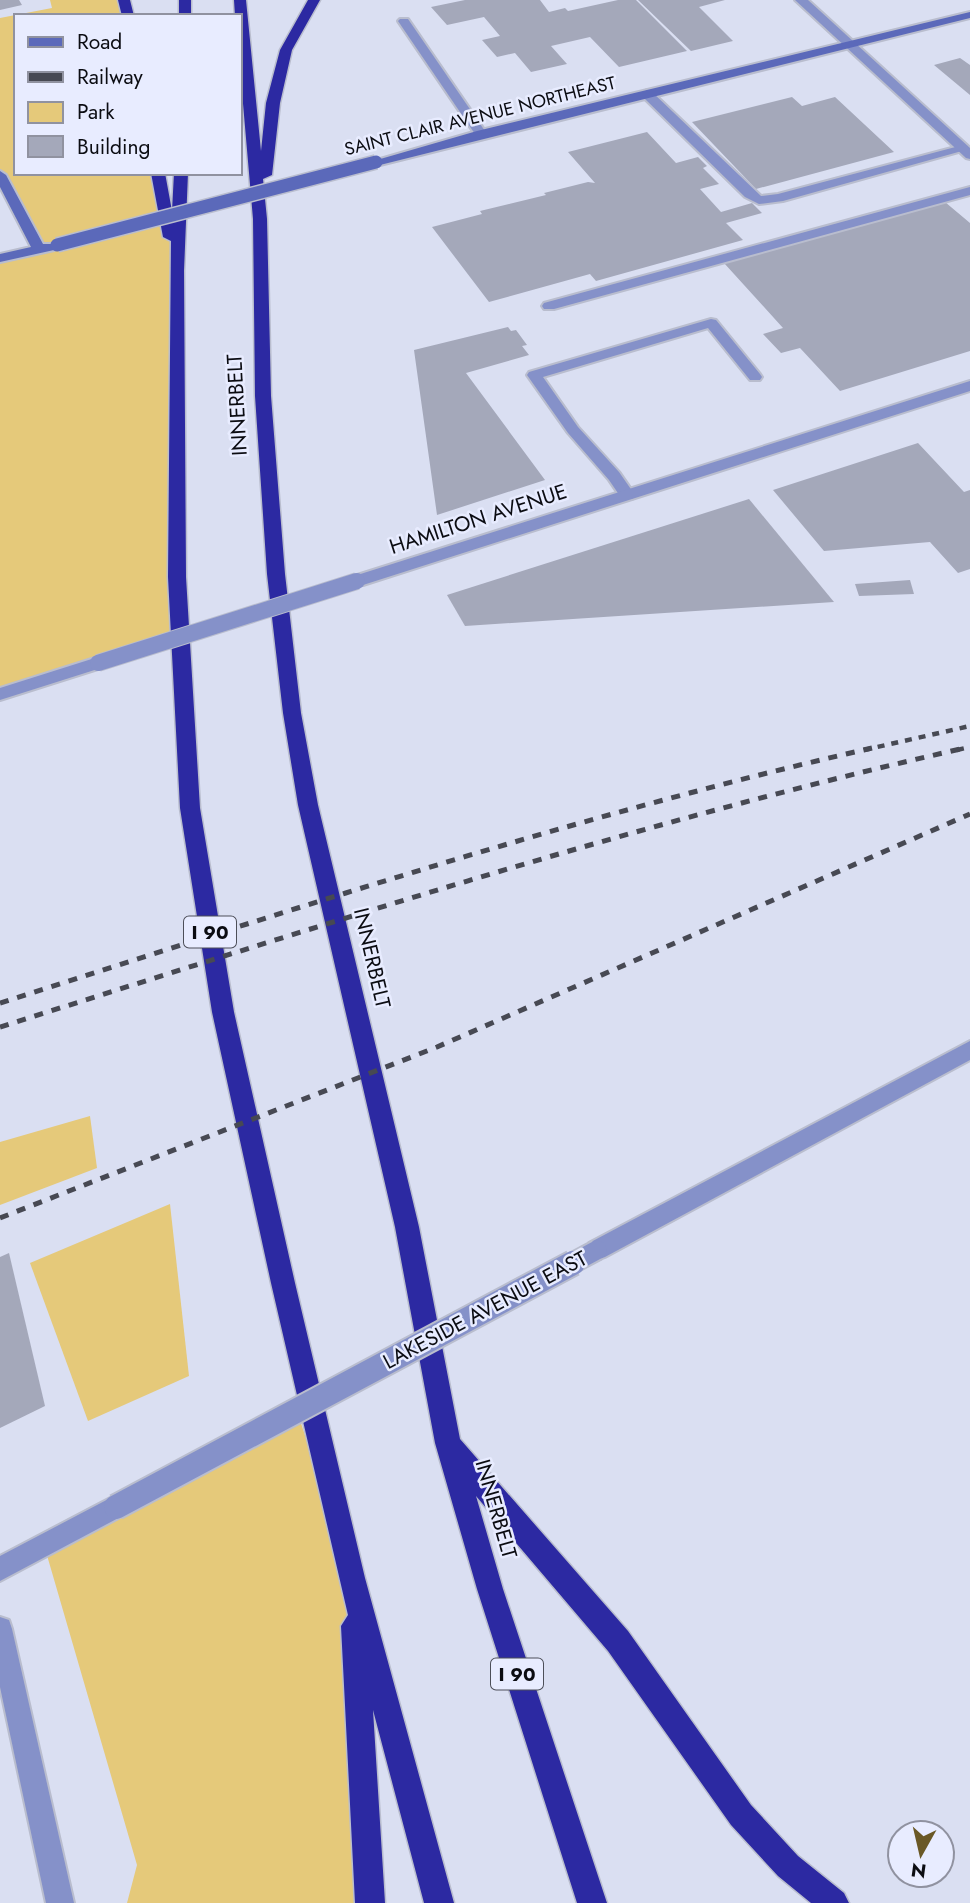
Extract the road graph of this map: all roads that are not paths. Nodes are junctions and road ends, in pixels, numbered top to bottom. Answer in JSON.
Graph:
{"nodes":[{"id":1,"x":314,"y":0,"type":"edge"},
{"id":2,"x":801,"y":0,"type":"edge"},
{"id":3,"x":970,"y":15,"type":"edge"},
{"id":4,"x":404,"y":21,"type":"dead end"},
{"id":5,"x":242,"y":22,"type":"edge"},
{"id":6,"x":848,"y":45,"type":"junction"},
{"id":7,"x":648,"y":93,"type":"junction"},
{"id":8,"x":481,"y":134,"type":"junction"},
{"id":9,"x":966,"y":152,"type":"edge"},
{"id":10,"x":0,"y":175,"type":"edge"},
{"id":11,"x":158,"y":175,"type":"edge"},
{"id":12,"x":181,"y":175,"type":"edge"},
{"id":13,"x":970,"y":191,"type":"edge"},
{"id":14,"x":260,"y":219,"type":"junction"},
{"id":15,"x":39,"y":249,"type":"junction"},
{"id":16,"x":0,"y":258,"type":"edge"},
{"id":17,"x":177,"y":271,"type":"junction"},
{"id":18,"x":549,"y":306,"type":"dead end"},
{"id":19,"x":755,"y":377,"type":"dead end"},
{"id":20,"x":970,"y":386,"type":"edge"},
{"id":21,"x":627,"y":495,"type":"junction"},
{"id":22,"x":0,"y":694,"type":"edge"},
{"id":23,"x":970,"y":1050,"type":"edge"},
{"id":24,"x":448,"y":1443,"type":"junction"},
{"id":25,"x":0,"y":1569,"type":"edge"},
{"id":26,"x":352,"y":1578,"type":"junction"},
{"id":27,"x":0,"y":1629,"type":"edge"},
{"id":28,"x":60,"y":1903,"type":"edge"},
{"id":29,"x":370,"y":1903,"type":"edge"},
{"id":30,"x":439,"y":1903,"type":"edge"},
{"id":31,"x":592,"y":1903,"type":"edge"},
{"id":32,"x":834,"y":1903,"type":"edge"}],
"edges":[{"from":1,"to":14,"type":"highway"},
{"from":2,"to":6,"type":"street"},
{"from":3,"to":6,"type":"main road","name":"SAINT CLAIR AVENUE NORTHEAST"},
{"from":4,"to":8,"type":"street"},
{"from":5,"to":14,"type":"highway","name":"INNERBELT","number":"I 90"},
{"from":6,"to":7,"type":"main road","name":"SAINT CLAIR AVENUE NORTHEAST"},
{"from":6,"to":9,"type":"street"},
{"from":7,"to":8,"type":"main road","name":"SAINT CLAIR AVENUE NORTHEAST"},
{"from":7,"to":9,"type":"street"},
{"from":8,"to":15,"type":"main road","name":"SAINT CLAIR AVENUE NORTHEAST","bridge":true},
{"from":10,"to":15,"type":"main road"},
{"from":11,"to":17,"type":"highway"},
{"from":12,"to":17,"type":"highway","number":"I 90"},
{"from":13,"to":18,"type":"street"},
{"from":14,"to":24,"type":"highway","name":"INNERBELT","number":"I 90"},
{"from":15,"to":16,"type":"main road","name":"SAINT CLAIR AVENUE NORTHEAST"},
{"from":17,"to":26,"type":"highway","number":"I 90"},
{"from":19,"to":21,"type":"street"},
{"from":20,"to":21,"type":"street","name":"HAMILTON AVENUE"},
{"from":21,"to":22,"type":"street","name":"HAMILTON AVENUE","bridge":true},
{"from":23,"to":25,"type":"street","name":"LAKESIDE AVENUE EAST","bridge":true},
{"from":24,"to":31,"type":"highway","name":"INNERBELT","number":"I 90"},
{"from":24,"to":32,"type":"highway"},
{"from":26,"to":29,"type":"highway"},
{"from":26,"to":30,"type":"highway","number":"I 90"},
{"from":27,"to":28,"type":"street"}]}
